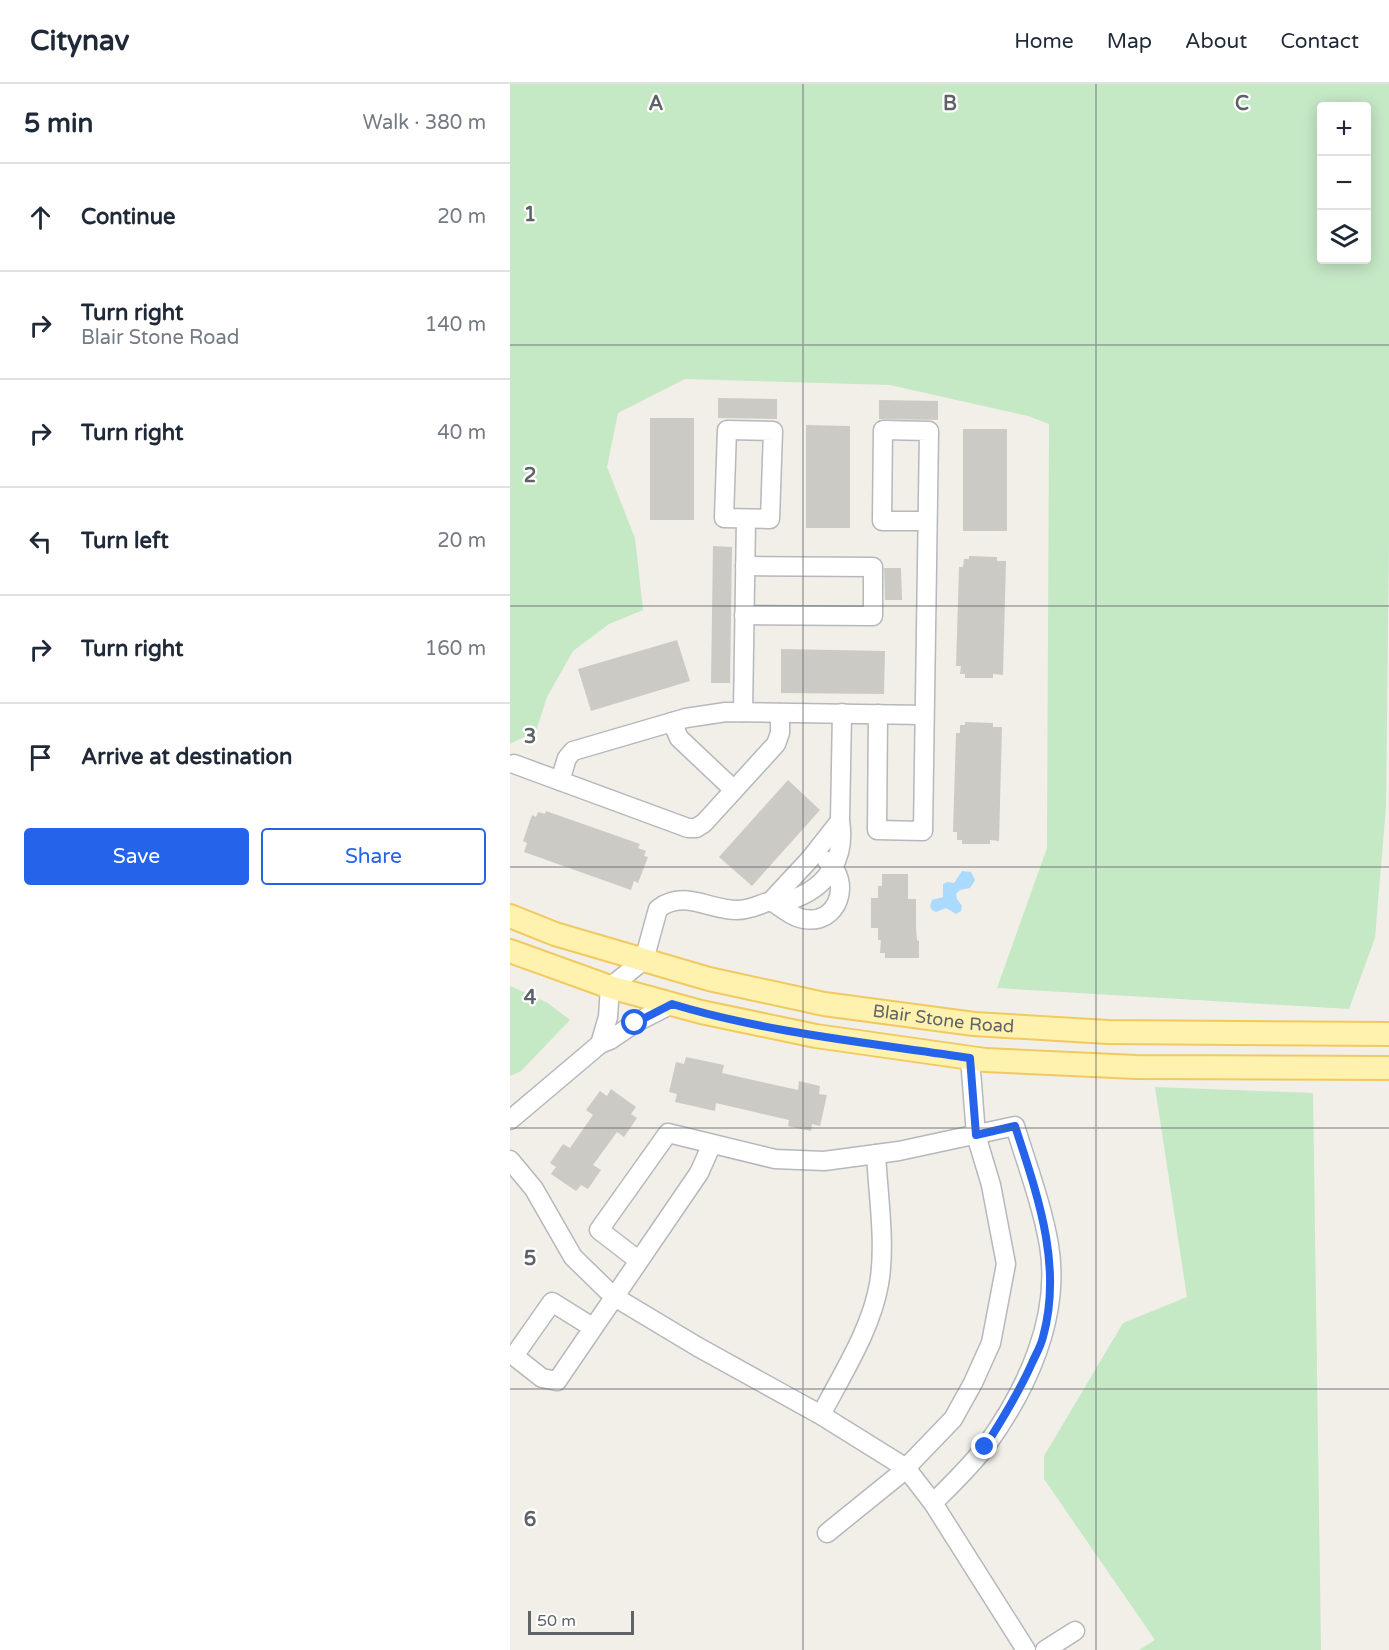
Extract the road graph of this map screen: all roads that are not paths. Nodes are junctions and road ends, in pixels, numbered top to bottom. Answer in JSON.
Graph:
{"nodes":[{"id":1,"x":746,"y":519,"type":"junction"},
{"id":2,"x":927,"y":521,"type":"junction"},
{"id":3,"x":745,"y":566,"type":"junction"},
{"id":4,"x":744,"y":615,"type":"junction"},
{"id":5,"x":743,"y":712,"type":"junction"},
{"id":6,"x":780,"y":712,"type":"junction"},
{"id":7,"x":842,"y":713,"type":"junction"},
{"id":8,"x":878,"y":714,"type":"junction"},
{"id":9,"x":924,"y":715,"type":"junction"},
{"id":10,"x":672,"y":722,"type":"junction"},
{"id":11,"x":514,"y":765,"type":"dead end"},
{"id":12,"x":560,"y":781,"type":"junction"},
{"id":13,"x":734,"y":790,"type":"junction"},
{"id":14,"x":840,"y":821,"type":"junction"},
{"id":15,"x":815,"y":852,"type":"junction"},
{"id":16,"x":833,"y":866,"type":"junction"},
{"id":17,"x":771,"y":901,"type":"junction"},
{"id":18,"x":510,"y":916,"type":"edge"},
{"id":19,"x":510,"y":951,"type":"edge"},
{"id":20,"x":644,"y":960,"type":"junction"},
{"id":21,"x":610,"y":987,"type":"junction"},
{"id":22,"x":672,"y":1004,"type":"junction"},
{"id":23,"x":1389,"y":1034,"type":"edge"},
{"id":24,"x":600,"y":1044,"type":"junction"},
{"id":25,"x":970,"y":1058,"type":"junction"},
{"id":26,"x":1389,"y":1068,"type":"edge"},
{"id":27,"x":510,"y":1120,"type":"edge"},
{"id":28,"x":976,"y":1135,"type":"junction"},
{"id":29,"x":712,"y":1144,"type":"junction"},
{"id":30,"x":876,"y":1154,"type":"junction"},
{"id":31,"x":510,"y":1160,"type":"edge"},
{"id":32,"x":638,"y":1260,"type":"junction"},
{"id":33,"x":613,"y":1296,"type":"junction"},
{"id":34,"x":592,"y":1327,"type":"junction"},
{"id":35,"x":821,"y":1415,"type":"junction"},
{"id":36,"x":906,"y":1467,"type":"junction"},
{"id":37,"x":933,"y":1503,"type":"junction"},
{"id":38,"x":827,"y":1533,"type":"dead end"},
{"id":39,"x":1075,"y":1631,"type":"dead end"},
{"id":40,"x":1026,"y":1650,"type":"edge"},
{"id":41,"x":1045,"y":1650,"type":"edge"}],
"edges":[{"from":1,"to":1,"type":"street"},
{"from":1,"to":3,"type":"street"},
{"from":2,"to":2,"type":"street"},
{"from":2,"to":9,"type":"street"},
{"from":3,"to":4,"type":"street"},
{"from":3,"to":4,"type":"street"},
{"from":4,"to":5,"type":"street"},
{"from":5,"to":6,"type":"street"},
{"from":5,"to":10,"type":"street"},
{"from":6,"to":7,"type":"street"},
{"from":6,"to":13,"type":"street"},
{"from":7,"to":8,"type":"street"},
{"from":7,"to":14,"type":"street"},
{"from":8,"to":9,"type":"street"},
{"from":8,"to":9,"type":"street"},
{"from":10,"to":12,"type":"street"},
{"from":10,"to":13,"type":"street"},
{"from":11,"to":12,"type":"street"},
{"from":12,"to":13,"type":"street"},
{"from":14,"to":15,"type":"street"},
{"from":14,"to":16,"type":"street"},
{"from":15,"to":16,"type":"street"},
{"from":15,"to":17,"type":"street"},
{"from":16,"to":17,"type":"street"},
{"from":16,"to":17,"type":"street"},
{"from":17,"to":20,"type":"street"},
{"from":18,"to":20,"type":"main road","name":"Blair Stone Road"},
{"from":19,"to":21,"type":"main road","name":"Blair Stone Road"},
{"from":20,"to":21,"type":"street"},
{"from":20,"to":23,"type":"main road","name":"Blair Stone Road"},
{"from":21,"to":22,"type":"main road","name":"Blair Stone Road"},
{"from":21,"to":24,"type":"street"},
{"from":22,"to":24,"type":"street"},
{"from":22,"to":25,"type":"main road","name":"Blair Stone Road"},
{"from":24,"to":27,"type":"street"},
{"from":25,"to":26,"type":"main road","name":"Blair Stone Road"},
{"from":25,"to":28,"type":"street"},
{"from":28,"to":30,"type":"street"},
{"from":28,"to":36,"type":"street"},
{"from":28,"to":37,"type":"street"},
{"from":29,"to":30,"type":"street"},
{"from":29,"to":32,"type":"street"},
{"from":29,"to":32,"type":"street"},
{"from":30,"to":35,"type":"street"},
{"from":31,"to":33,"type":"street"},
{"from":32,"to":33,"type":"street"},
{"from":33,"to":34,"type":"street"},
{"from":33,"to":35,"type":"street"},
{"from":34,"to":34,"type":"street"},
{"from":35,"to":36,"type":"street"},
{"from":36,"to":37,"type":"street"},
{"from":36,"to":38,"type":"street"},
{"from":37,"to":40,"type":"street"},
{"from":39,"to":41,"type":"street"}]}
